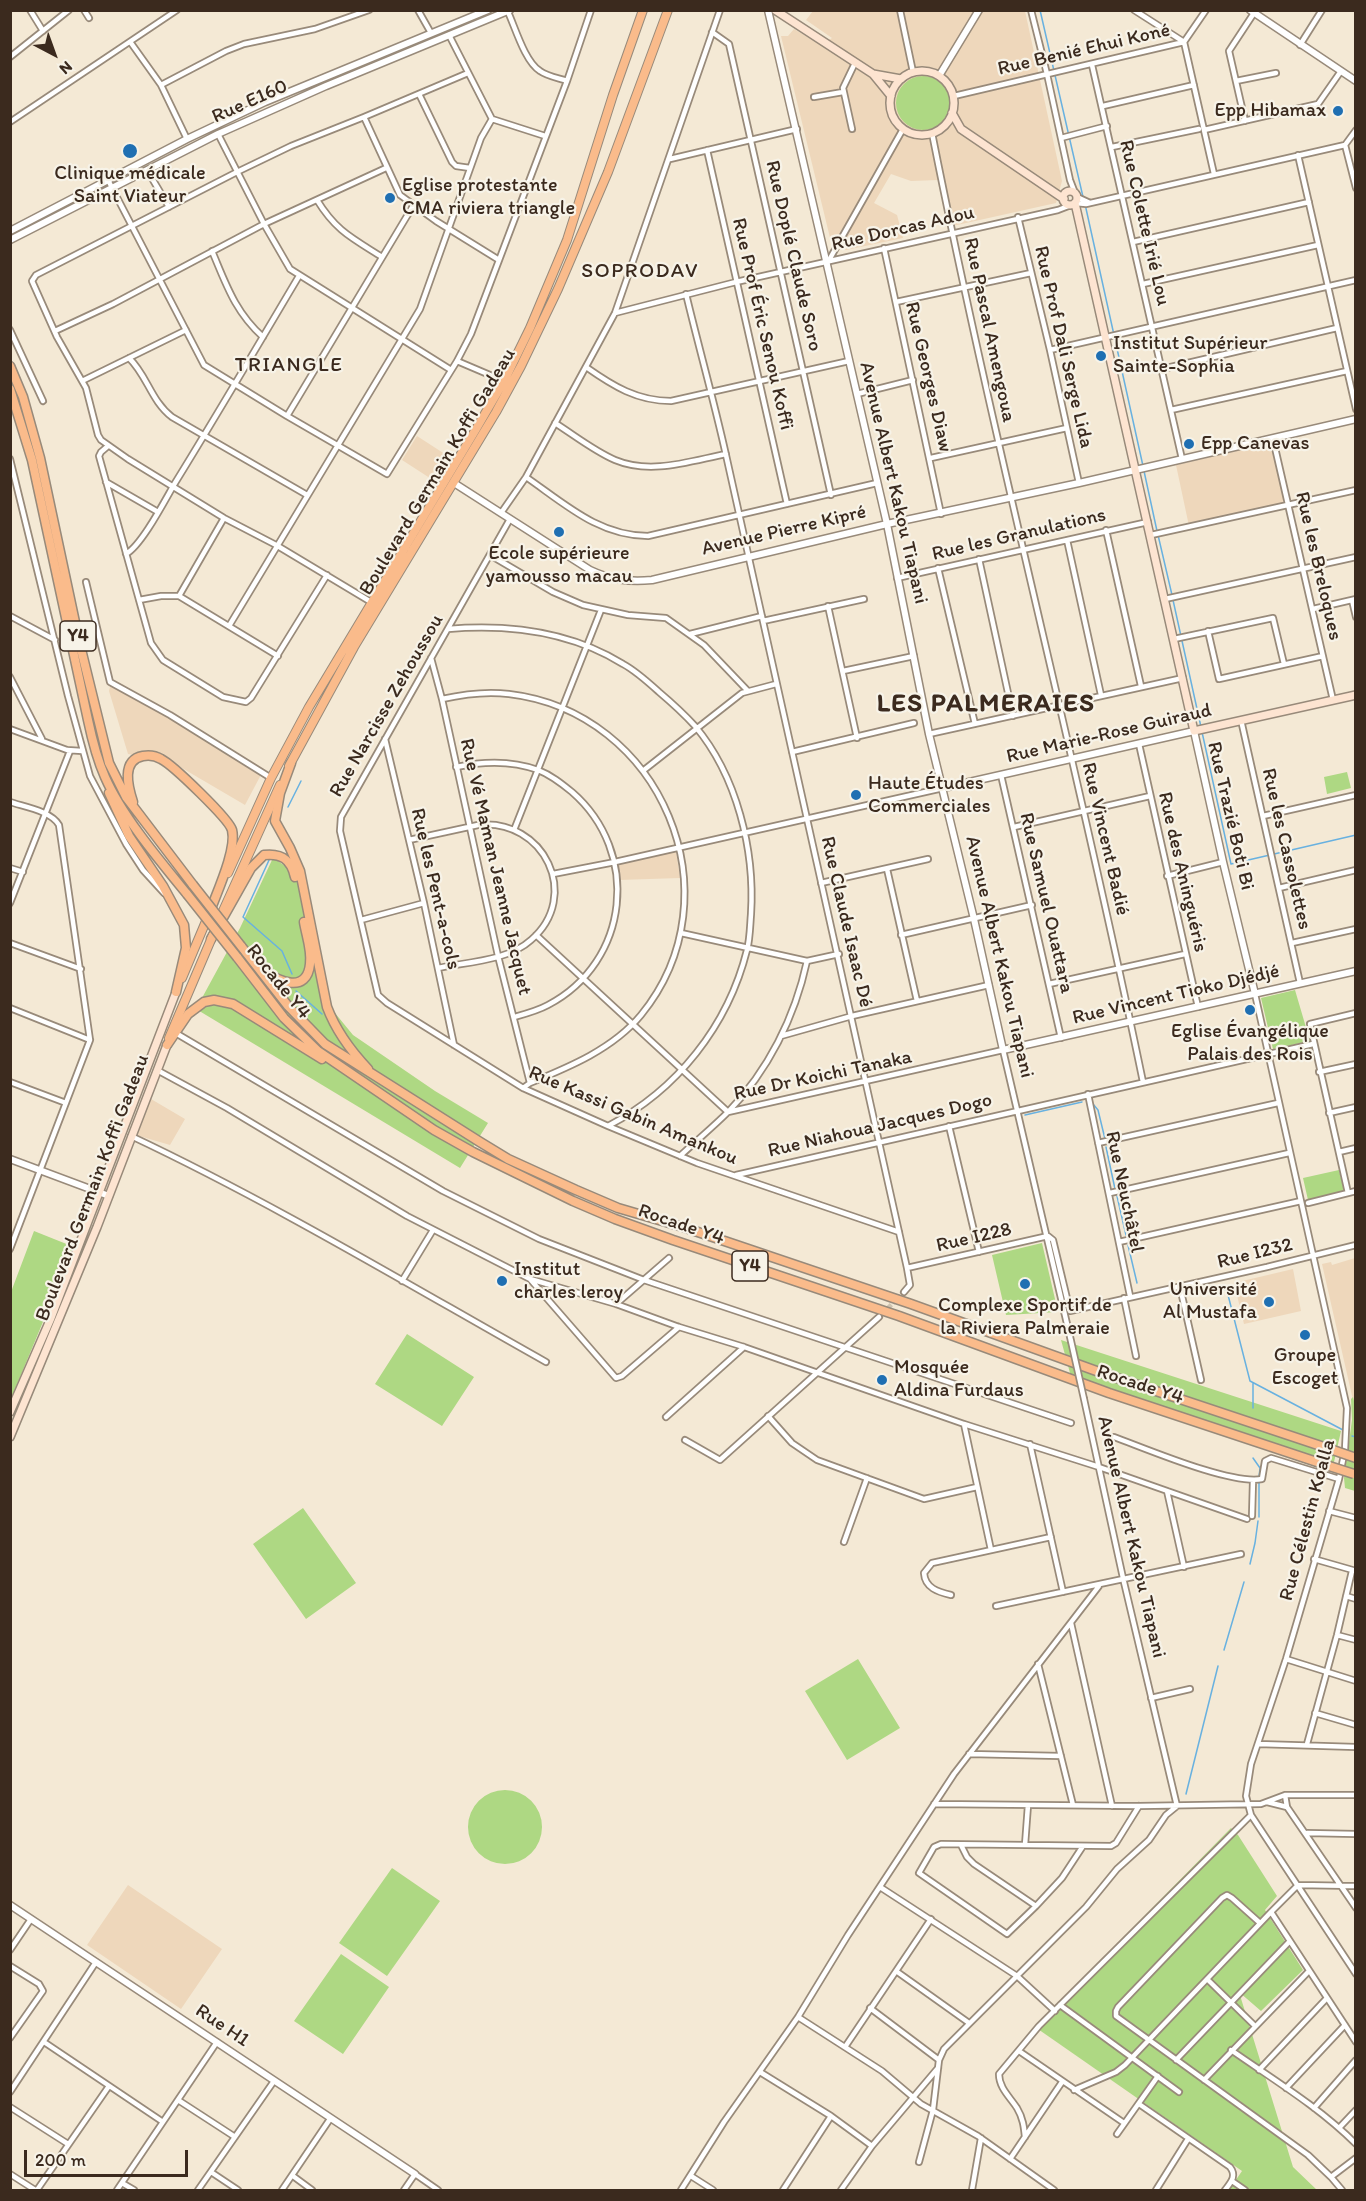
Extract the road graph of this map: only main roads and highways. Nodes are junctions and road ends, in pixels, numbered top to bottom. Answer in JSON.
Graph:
{"nodes":[{"id":1,"x":643,"y":10,"type":"edge"},
{"id":2,"x":668,"y":10,"type":"edge"},
{"id":3,"x":775,"y":10,"type":"edge"},
{"id":4,"x":873,"y":74,"type":"junction"},
{"id":5,"x":901,"y":79,"type":"junction"},
{"id":6,"x":891,"y":96,"type":"junction"},
{"id":7,"x":952,"y":113,"type":"junction"},
{"id":8,"x":942,"y":128,"type":"junction"},
{"id":9,"x":961,"y":129,"type":"junction"},
{"id":10,"x":10,"y":366,"type":"edge"},
{"id":11,"x":10,"y":389,"type":"edge"},
{"id":12,"x":1356,"y":695,"type":"edge"},
{"id":13,"x":1194,"y":731,"type":"joint"},
{"id":14,"x":291,"y":763,"type":"junction"},
{"id":15,"x":105,"y":778,"type":"junction"},
{"id":16,"x":139,"y":816,"type":"junction"},
{"id":17,"x":209,"y":914,"type":"junction"},
{"id":18,"x":211,"y":939,"type":"junction"},
{"id":19,"x":251,"y":959,"type":"junction"},
{"id":20,"x":176,"y":992,"type":"junction"},
{"id":21,"x":174,"y":1031,"type":"junction"},
{"id":22,"x":167,"y":1045,"type":"joint"},
{"id":23,"x":360,"y":1081,"type":"junction"},
{"id":24,"x":390,"y":1086,"type":"junction"},
{"id":25,"x":10,"y":1412,"type":"edge"},
{"id":26,"x":10,"y":1437,"type":"edge"},
{"id":27,"x":1356,"y":1458,"type":"edge"},
{"id":28,"x":1355,"y":1475,"type":"edge"}],
"edges":[{"from":1,"to":17,"type":"main road","name":"Boulevard Germain Koffi Gadeau"},
{"from":2,"to":14,"type":"main road","name":"Boulevard Germain Koffi Gadeau"},
{"from":3,"to":4,"type":"main road"},
{"from":4,"to":5,"type":"main road"},
{"from":4,"to":6,"type":"main road"},
{"from":5,"to":6,"type":"main road"},
{"from":5,"to":7,"type":"main road"},
{"from":6,"to":8,"type":"main road"},
{"from":7,"to":8,"type":"main road"},
{"from":7,"to":9,"type":"main road"},
{"from":8,"to":9,"type":"main road"},
{"from":9,"to":13,"type":"main road","name":"Rue Trazié Boti Bi"},
{"from":10,"to":16,"type":"highway","number":"Y4"},
{"from":11,"to":15,"type":"highway","number":"Y4"},
{"from":12,"to":13,"type":"main road","name":"Rue Marie-Rose Guiraud"},
{"from":14,"to":18,"type":"main road","name":"Boulevard Germain Koffi Gadeau"},
{"from":14,"to":24,"type":"highway"},
{"from":15,"to":20,"type":"highway"},
{"from":15,"to":23,"type":"highway","name":"Rocade Y4","number":"Y4","bridge":true},
{"from":16,"to":17,"type":"highway"},
{"from":16,"to":19,"type":"highway","name":"Rocade Y4","number":"Y4","bridge":true},
{"from":17,"to":20,"type":"main road","name":"Boulevard Germain Koffi Gadeau"},
{"from":18,"to":19,"type":"highway"},
{"from":18,"to":21,"type":"main road","name":"Boulevard Germain Koffi Gadeau"},
{"from":19,"to":24,"type":"highway","name":"Rocade Y4","number":"Y4"},
{"from":20,"to":25,"type":"main road","name":"Boulevard Germain Koffi Gadeau"},
{"from":21,"to":22,"type":"highway"},
{"from":21,"to":23,"type":"highway"},
{"from":22,"to":26,"type":"main road","name":"Boulevard Germain Koffi Gadeau"},
{"from":23,"to":28,"type":"highway","name":"Rocade Y4","number":"Y4","bridge":true},
{"from":24,"to":27,"type":"highway","name":"Rocade Y4","number":"Y4","bridge":true}]}
